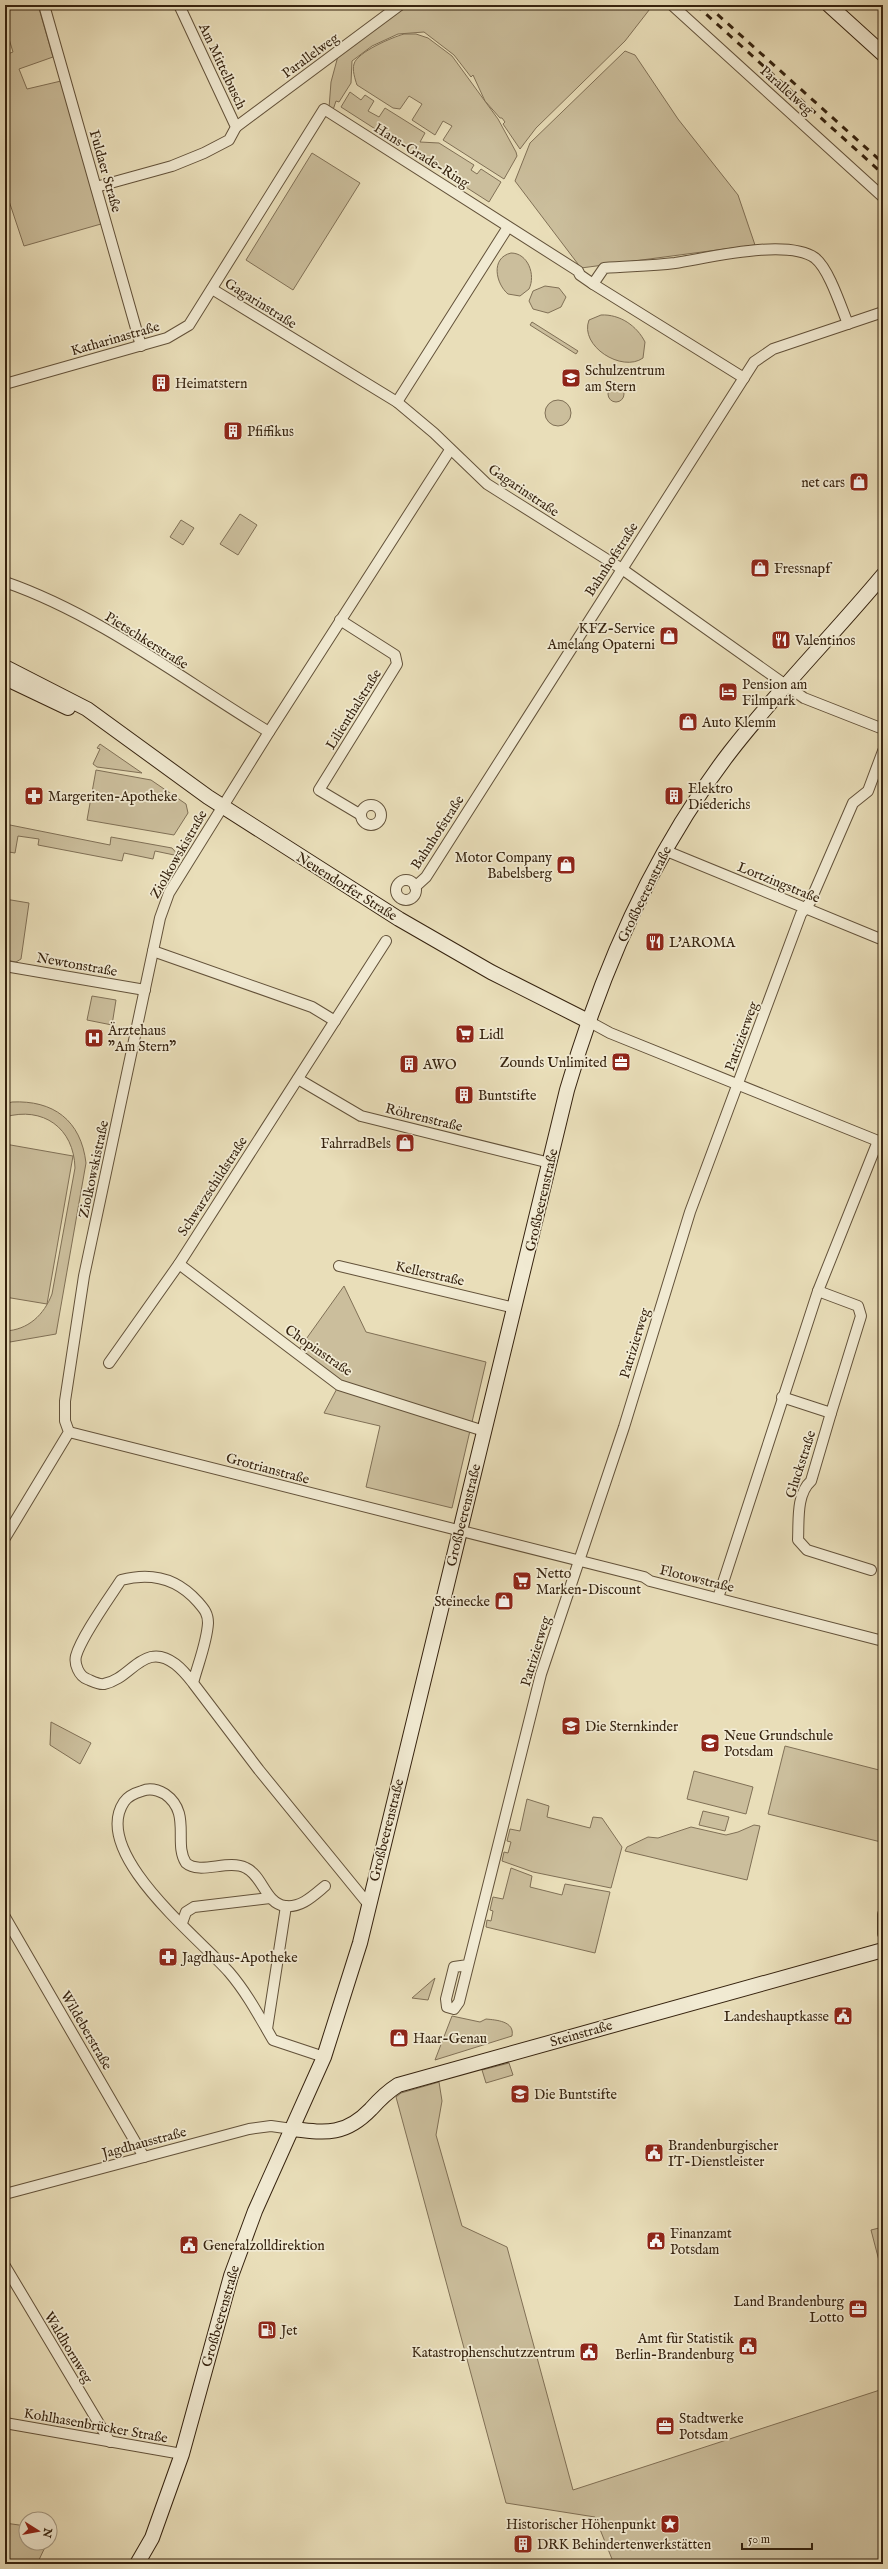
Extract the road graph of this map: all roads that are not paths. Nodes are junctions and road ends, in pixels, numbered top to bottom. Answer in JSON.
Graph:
{"nodes":[{"id":1,"x":44,"y":5,"type":"edge"},
{"id":2,"x":179,"y":5,"type":"edge"},
{"id":3,"x":400,"y":5,"type":"edge"},
{"id":4,"x":672,"y":5,"type":"edge"},
{"id":5,"x":829,"y":5,"type":"edge"},
{"id":6,"x":883,"y":54,"type":"edge"},
{"id":7,"x":236,"y":127,"type":"junction"},
{"id":8,"x":96,"y":187,"type":"junction"},
{"id":9,"x":883,"y":197,"type":"edge"},
{"id":10,"x":508,"y":227,"type":"junction"},
{"id":11,"x":593,"y":284,"type":"junction"},
{"id":12,"x":212,"y":288,"type":"junction"},
{"id":13,"x":883,"y":312,"type":"edge"},
{"id":14,"x":848,"y":324,"type":"junction"},
{"id":15,"x":141,"y":346,"type":"junction"},
{"id":16,"x":744,"y":378,"type":"junction"},
{"id":17,"x":5,"y":384,"type":"edge"},
{"id":18,"x":397,"y":402,"type":"junction"},
{"id":19,"x":450,"y":450,"type":"junction"},
{"id":20,"x":622,"y":569,"type":"junction"},
{"id":21,"x":883,"y":575,"type":"edge"},
{"id":22,"x":5,"y":582,"type":"edge"},
{"id":23,"x":340,"y":620,"type":"junction"},
{"id":24,"x":5,"y":667,"type":"edge"},
{"id":25,"x":5,"y":678,"type":"edge"},
{"id":26,"x":785,"y":685,"type":"junction"},
{"id":27,"x":883,"y":729,"type":"edge"},
{"id":28,"x":117,"y":732,"type":"junction"},
{"id":29,"x":269,"y":732,"type":"junction"},
{"id":30,"x":883,"y":751,"type":"edge"},
{"id":31,"x":222,"y":806,"type":"junction"},
{"id":32,"x":361,"y":815,"type":"dead end"},
{"id":33,"x":664,"y":850,"type":"junction"},
{"id":34,"x":415,"y":887,"type":"dead end"},
{"id":35,"x":806,"y":908,"type":"junction"},
{"id":36,"x":883,"y":940,"type":"edge"},
{"id":37,"x":386,"y":941,"type":"dead end"},
{"id":38,"x":153,"y":951,"type":"junction"},
{"id":39,"x":5,"y":966,"type":"edge"},
{"id":40,"x":145,"y":990,"type":"junction"},
{"id":41,"x":335,"y":1021,"type":"junction"},
{"id":42,"x":588,"y":1021,"type":"junction"},
{"id":43,"x":298,"y":1079,"type":"junction"},
{"id":44,"x":738,"y":1084,"type":"junction"},
{"id":45,"x":880,"y":1142,"type":"edge"},
{"id":46,"x":550,"y":1163,"type":"junction"},
{"id":47,"x":178,"y":1264,"type":"junction"},
{"id":48,"x":339,"y":1266,"type":"dead end"},
{"id":49,"x":818,"y":1291,"type":"junction"},
{"id":50,"x":515,"y":1308,"type":"junction"},
{"id":51,"x":109,"y":1364,"type":"dead end"},
{"id":52,"x":782,"y":1397,"type":"junction"},
{"id":53,"x":831,"y":1413,"type":"junction"},
{"id":54,"x":484,"y":1431,"type":"junction"},
{"id":55,"x":69,"y":1432,"type":"junction"},
{"id":56,"x":459,"y":1531,"type":"junction"},
{"id":57,"x":5,"y":1538,"type":"edge"},
{"id":58,"x":578,"y":1561,"type":"junction"},
{"id":59,"x":871,"y":1570,"type":"dead end"},
{"id":60,"x":718,"y":1598,"type":"junction"},
{"id":61,"x":883,"y":1641,"type":"edge"},
{"id":62,"x":193,"y":1682,"type":"junction"},
{"id":63,"x":325,"y":1886,"type":"dead end"},
{"id":64,"x":270,"y":1898,"type":"junction"},
{"id":65,"x":368,"y":1905,"type":"junction"},
{"id":66,"x":286,"y":1906,"type":"junction"},
{"id":67,"x":883,"y":1914,"type":"edge"},
{"id":68,"x":5,"y":1917,"type":"edge"},
{"id":69,"x":182,"y":1924,"type":"junction"},
{"id":70,"x":883,"y":1934,"type":"edge"},
{"id":71,"x":883,"y":1950,"type":"edge"},
{"id":72,"x":468,"y":1964,"type":"dead end"},
{"id":73,"x":267,"y":2029,"type":"junction"},
{"id":74,"x":324,"y":2057,"type":"junction"},
{"id":75,"x":292,"y":2129,"type":"junction"},
{"id":76,"x":144,"y":2157,"type":"junction"},
{"id":77,"x":5,"y":2194,"type":"edge"},
{"id":78,"x":5,"y":2266,"type":"edge"},
{"id":79,"x":5,"y":2423,"type":"edge"},
{"id":80,"x":110,"y":2442,"type":"junction"},
{"id":81,"x":182,"y":2454,"type":"junction"},
{"id":82,"x":137,"y":2564,"type":"edge"}],
"edges":[{"from":1,"to":8,"type":"street","name":"Fuldaer Straße"},
{"from":2,"to":7,"type":"street","name":"Am Mittelbusch"},
{"from":3,"to":7,"type":"street","name":"Parallelweg"},
{"from":4,"to":9,"type":"street","name":"Parallelweg"},
{"from":5,"to":6,"type":"street"},
{"from":7,"to":8,"type":"street","name":"Am Mittelbusch"},
{"from":8,"to":15,"type":"street","name":"Fuldaer Straße"},
{"from":10,"to":11,"type":"street"},
{"from":10,"to":12,"type":"street","name":"Hans-Grade-Ring"},
{"from":10,"to":18,"type":"street"},
{"from":11,"to":14,"type":"street"},
{"from":11,"to":16,"type":"street"},
{"from":12,"to":15,"type":"street","name":"Katharinastraße"},
{"from":12,"to":18,"type":"street","name":"Gagarinstraße"},
{"from":13,"to":14,"type":"street","name":"Bahnhofstraße"},
{"from":14,"to":16,"type":"street","name":"Bahnhofstraße"},
{"from":15,"to":17,"type":"street","name":"Katharinastraße"},
{"from":16,"to":20,"type":"street","name":"Bahnhofstraße"},
{"from":18,"to":19,"type":"street","name":"Gagarinstraße"},
{"from":19,"to":20,"type":"street","name":"Gagarinstraße"},
{"from":19,"to":23,"type":"street"},
{"from":20,"to":26,"type":"street","name":"Gagarinstraße"},
{"from":20,"to":34,"type":"street","name":"Bahnhofstraße"},
{"from":21,"to":26,"type":"street","name":"Großbeerenstraße"},
{"from":22,"to":29,"type":"street","name":"Pietschkerstraße"},
{"from":23,"to":29,"type":"street"},
{"from":23,"to":32,"type":"street","name":"Lilienthalstraße"},
{"from":24,"to":28,"type":"street","name":"Neuendorfer Straße"},
{"from":25,"to":28,"type":"street","name":"Neuendorfer Straße"},
{"from":26,"to":27,"type":"street","name":"Gagarinstraße"},
{"from":26,"to":33,"type":"street","name":"Großbeerenstraße"},
{"from":28,"to":31,"type":"street","name":"Neuendorfer Straße"},
{"from":29,"to":31,"type":"street"},
{"from":30,"to":35,"type":"street","name":"Patrizierweg"},
{"from":31,"to":38,"type":"street","name":"Ziolkowskistraße"},
{"from":31,"to":42,"type":"street","name":"Neuendorfer Straße"},
{"from":33,"to":35,"type":"street","name":"Lortzingstraße"},
{"from":33,"to":42,"type":"street","name":"Großbeerenstraße"},
{"from":35,"to":36,"type":"street","name":"Lortzingstraße"},
{"from":35,"to":44,"type":"street","name":"Patrizierweg"},
{"from":37,"to":41,"type":"street","name":"Schwarzschildstraße"},
{"from":38,"to":40,"type":"street","name":"Ziolkowskistraße"},
{"from":38,"to":41,"type":"street"},
{"from":39,"to":40,"type":"street","name":"Newtonstraße"},
{"from":40,"to":55,"type":"street","name":"Ziolkowskistraße"},
{"from":41,"to":43,"type":"street","name":"Schwarzschildstraße"},
{"from":42,"to":44,"type":"street"},
{"from":42,"to":46,"type":"street","name":"Großbeerenstraße"},
{"from":43,"to":46,"type":"street","name":"Röhrenstraße"},
{"from":43,"to":47,"type":"street","name":"Schwarzschildstraße"},
{"from":44,"to":45,"type":"street"},
{"from":44,"to":58,"type":"street","name":"Patrizierweg"},
{"from":45,"to":49,"type":"street"},
{"from":46,"to":50,"type":"street","name":"Großbeerenstraße"},
{"from":47,"to":51,"type":"street","name":"Schwarzschildstraße"},
{"from":47,"to":54,"type":"street","name":"Chopinstraße"},
{"from":48,"to":50,"type":"street","name":"Kellerstraße"},
{"from":49,"to":52,"type":"street"},
{"from":49,"to":53,"type":"street","name":"Gluckstraße"},
{"from":50,"to":54,"type":"street","name":"Großbeerenstraße"},
{"from":52,"to":53,"type":"street"},
{"from":52,"to":60,"type":"street"},
{"from":53,"to":59,"type":"street","name":"Gluckstraße"},
{"from":54,"to":56,"type":"street","name":"Großbeerenstraße"},
{"from":55,"to":56,"type":"street","name":"Grotrianstraße"},
{"from":55,"to":57,"type":"street"},
{"from":56,"to":58,"type":"street","name":"Flotowstraße"},
{"from":56,"to":65,"type":"street","name":"Großbeerenstraße"},
{"from":58,"to":60,"type":"street","name":"Flotowstraße"},
{"from":58,"to":72,"type":"street","name":"Patrizierweg"},
{"from":60,"to":61,"type":"street","name":"Flotowstraße"},
{"from":62,"to":62,"type":"street","name":"Großbeerenstraße"},
{"from":62,"to":65,"type":"street","name":"Großbeerenstraße"},
{"from":63,"to":66,"type":"street"},
{"from":64,"to":66,"type":"street"},
{"from":64,"to":69,"type":"street"},
{"from":64,"to":69,"type":"street"},
{"from":65,"to":74,"type":"street","name":"Großbeerenstraße"},
{"from":66,"to":73,"type":"street"},
{"from":67,"to":70,"type":"street"},
{"from":68,"to":76,"type":"street","name":"Wildeberstraße"},
{"from":69,"to":73,"type":"street"},
{"from":71,"to":75,"type":"street","name":"Steinstraße"},
{"from":73,"to":74,"type":"street"},
{"from":74,"to":75,"type":"street","name":"Großbeerenstraße"},
{"from":75,"to":76,"type":"street","name":"Jagdhausstraße"},
{"from":75,"to":81,"type":"street","name":"Großbeerenstraße"},
{"from":76,"to":77,"type":"street","name":"Jagdhausstraße"},
{"from":78,"to":80,"type":"street","name":"Waldhornweg"},
{"from":79,"to":80,"type":"street","name":"Kohlhasenbrücker Straße"},
{"from":80,"to":81,"type":"street","name":"Kohlhasenbrücker Straße"},
{"from":81,"to":82,"type":"street","name":"Großbeerenstraße"}]}
